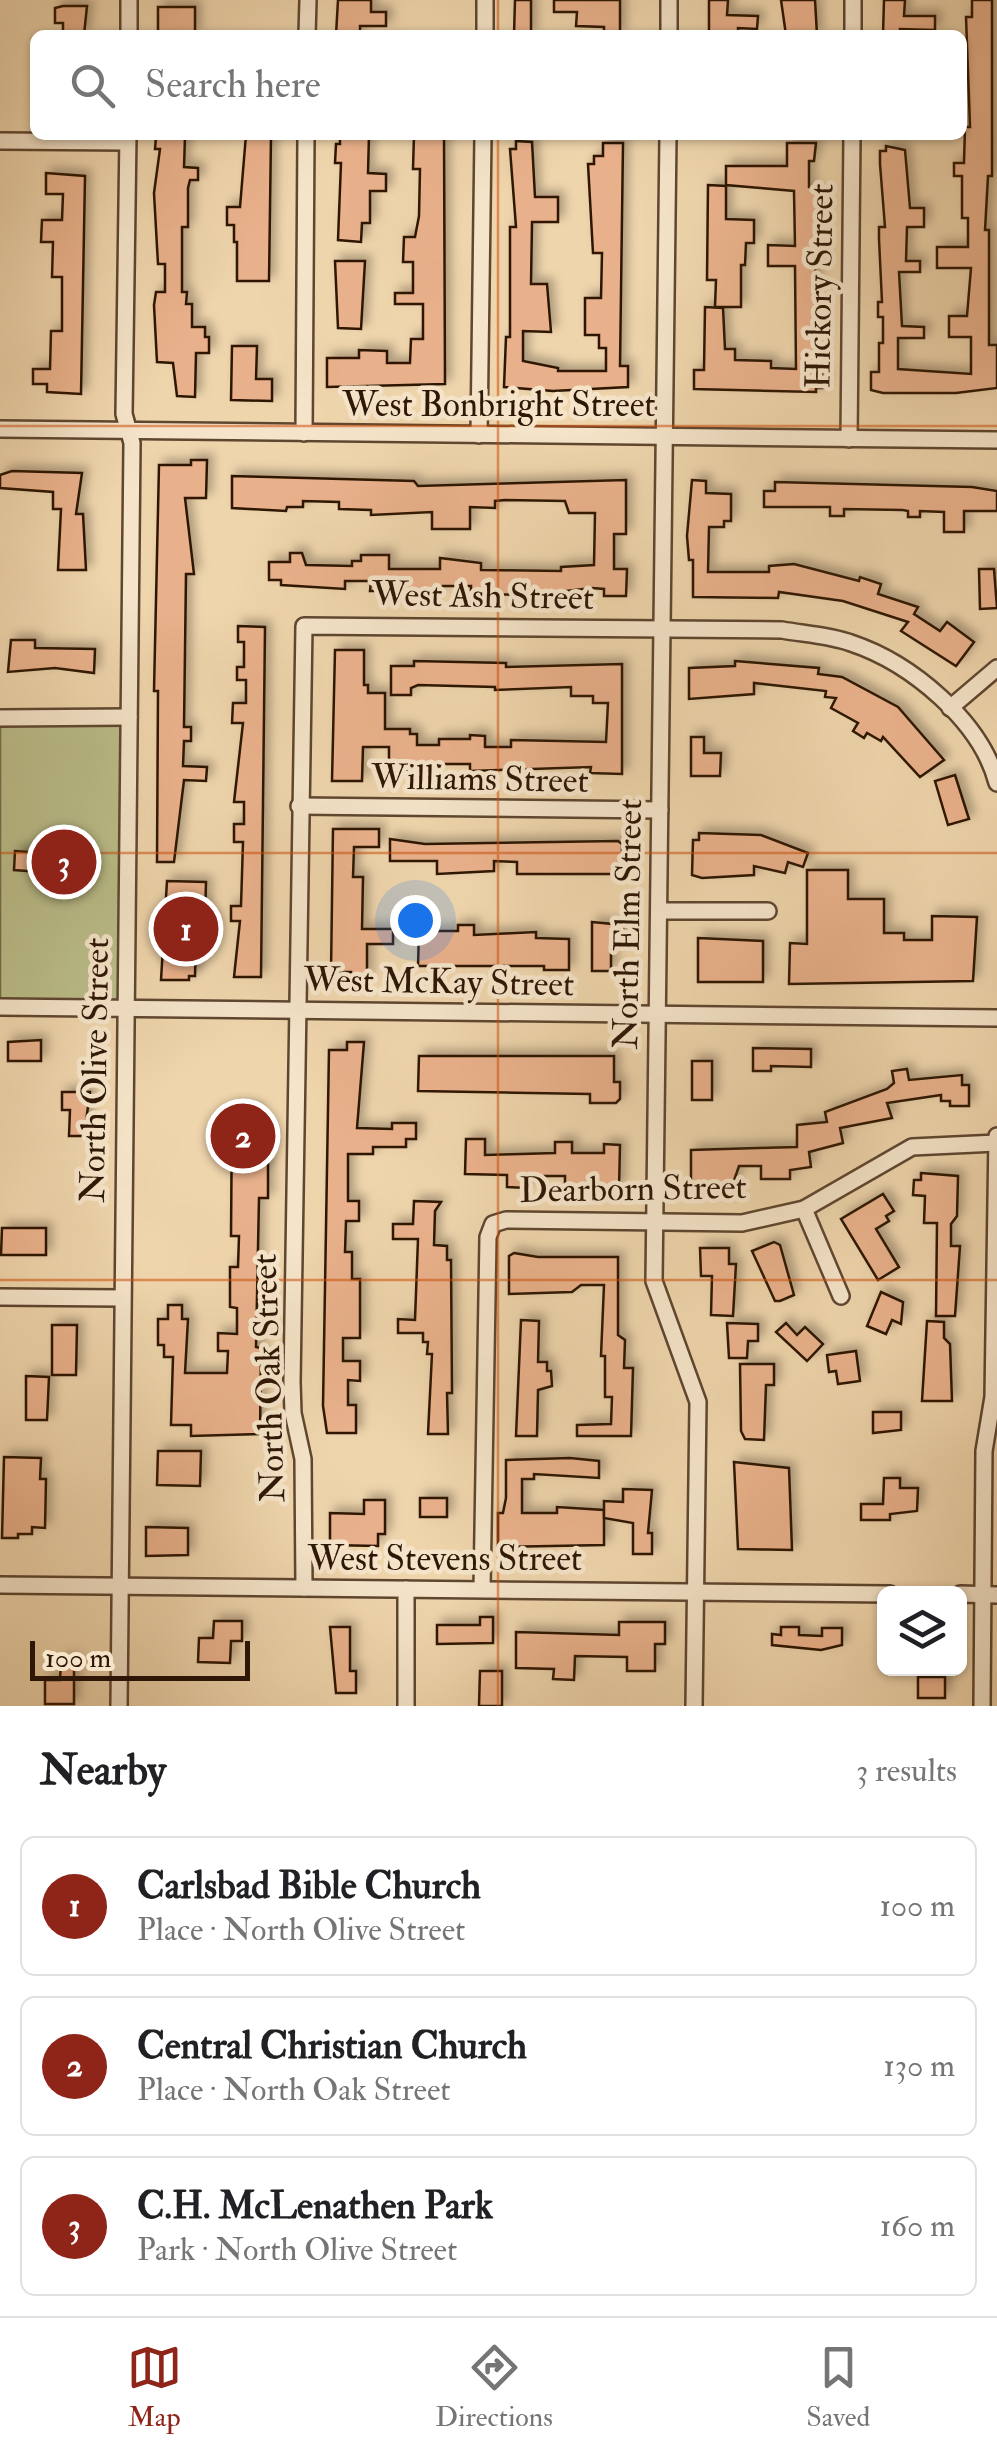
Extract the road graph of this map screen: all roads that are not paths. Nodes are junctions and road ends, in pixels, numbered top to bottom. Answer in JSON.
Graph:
{"nodes":[{"id":1,"x":129,"y":0,"type":"edge"},
{"id":2,"x":308,"y":0,"type":"edge"},
{"id":3,"x":485,"y":0,"type":"edge"},
{"id":4,"x":669,"y":0,"type":"edge"},
{"id":5,"x":853,"y":0,"type":"edge"},
{"id":6,"x":129,"y":30,"type":"edge"},
{"id":7,"x":307,"y":30,"type":"edge"},
{"id":8,"x":485,"y":30,"type":"edge"},
{"id":9,"x":669,"y":30,"type":"edge"},
{"id":10,"x":852,"y":30,"type":"edge"},
{"id":11,"x":43,"y":140,"type":"edge"},
{"id":12,"x":128,"y":140,"type":"edge"},
{"id":13,"x":306,"y":140,"type":"edge"},
{"id":14,"x":483,"y":140,"type":"edge"},
{"id":15,"x":668,"y":140,"type":"edge"},
{"id":16,"x":852,"y":140,"type":"edge"},
{"id":17,"x":0,"y":141,"type":"edge"},
{"id":18,"x":0,"y":429,"type":"edge"},
{"id":19,"x":129,"y":431,"type":"junction"},
{"id":20,"x":304,"y":433,"type":"junction"},
{"id":21,"x":478,"y":435,"type":"junction"},
{"id":22,"x":663,"y":436,"type":"junction"},
{"id":23,"x":848,"y":438,"type":"junction"},
{"id":24,"x":997,"y":440,"type":"edge"},
{"id":25,"x":304,"y":626,"type":"joint"},
{"id":26,"x":661,"y":628,"type":"junction"},
{"id":27,"x":997,"y":668,"type":"edge"},
{"id":28,"x":950,"y":708,"type":"junction"},
{"id":29,"x":129,"y":717,"type":"junction"},
{"id":30,"x":0,"y":718,"type":"edge"},
{"id":31,"x":997,"y":784,"type":"edge"},
{"id":32,"x":298,"y":806,"type":"junction"},
{"id":33,"x":660,"y":810,"type":"junction"},
{"id":34,"x":660,"y":911,"type":"junction"},
{"id":35,"x":768,"y":911,"type":"dead end"},
{"id":36,"x":0,"y":1007,"type":"edge"},
{"id":37,"x":126,"y":1008,"type":"junction"},
{"id":38,"x":298,"y":1010,"type":"junction"},
{"id":39,"x":657,"y":1014,"type":"junction"},
{"id":40,"x":997,"y":1018,"type":"edge"},
{"id":41,"x":997,"y":1135,"type":"edge"},
{"id":42,"x":997,"y":1143,"type":"edge"},
{"id":43,"x":804,"y":1209,"type":"junction"},
{"id":44,"x":654,"y":1222,"type":"junction"},
{"id":45,"x":841,"y":1296,"type":"dead end"},
{"id":46,"x":0,"y":1297,"type":"edge"},
{"id":47,"x":122,"y":1298,"type":"junction"},
{"id":48,"x":0,"y":1585,"type":"edge"},
{"id":49,"x":119,"y":1588,"type":"junction"},
{"id":50,"x":304,"y":1588,"type":"junction"},
{"id":51,"x":406,"y":1589,"type":"junction"},
{"id":52,"x":482,"y":1590,"type":"junction"},
{"id":53,"x":696,"y":1590,"type":"junction"},
{"id":54,"x":877,"y":1594,"type":"edge"},
{"id":55,"x":990,"y":1594,"type":"edge"},
{"id":56,"x":119,"y":1706,"type":"edge"},
{"id":57,"x":406,"y":1706,"type":"edge"},
{"id":58,"x":694,"y":1706,"type":"edge"},
{"id":59,"x":982,"y":1706,"type":"edge"}],
"edges":[{"from":1,"to":6,"type":"street"},
{"from":2,"to":7,"type":"street"},
{"from":3,"to":8,"type":"street"},
{"from":4,"to":9,"type":"street"},
{"from":5,"to":10,"type":"street"},
{"from":11,"to":17,"type":"street"},
{"from":12,"to":19,"type":"street","name":"North Olive Street"},
{"from":13,"to":20,"type":"street"},
{"from":14,"to":21,"type":"street"},
{"from":15,"to":22,"type":"street","name":"North Elm Street"},
{"from":16,"to":23,"type":"street","name":"Hickory Street"},
{"from":18,"to":19,"type":"street","name":"West Bonbright Street"},
{"from":19,"to":20,"type":"street","name":"West Bonbright Street"},
{"from":19,"to":29,"type":"street","name":"North Olive Street"},
{"from":20,"to":21,"type":"street","name":"West Bonbright Street"},
{"from":21,"to":22,"type":"street","name":"West Bonbright Street"},
{"from":22,"to":23,"type":"street","name":"West Bonbright Street"},
{"from":22,"to":26,"type":"street","name":"North Elm Street"},
{"from":23,"to":24,"type":"street","name":"West Bonbright Street"},
{"from":25,"to":26,"type":"street","name":"West Ash Street"},
{"from":25,"to":32,"type":"street","name":"North Oak Street"},
{"from":26,"to":28,"type":"street","name":"West Ash Street"},
{"from":26,"to":33,"type":"street","name":"North Elm Street"},
{"from":27,"to":28,"type":"street"},
{"from":28,"to":31,"type":"street","name":"West Ash Street"},
{"from":29,"to":30,"type":"street"},
{"from":29,"to":37,"type":"street","name":"North Olive Street"},
{"from":32,"to":33,"type":"street","name":"Williams Street"},
{"from":32,"to":38,"type":"street","name":"North Oak Street"},
{"from":33,"to":34,"type":"street","name":"North Elm Street"},
{"from":34,"to":35,"type":"street"},
{"from":34,"to":39,"type":"street","name":"North Elm Street"},
{"from":36,"to":37,"type":"street","name":"West McKay Street"},
{"from":37,"to":38,"type":"street","name":"West McKay Street"},
{"from":37,"to":47,"type":"street","name":"North Olive Street"},
{"from":38,"to":39,"type":"street","name":"West McKay Street"},
{"from":38,"to":50,"type":"street","name":"North Oak Street"},
{"from":39,"to":40,"type":"street","name":"West McKay Street"},
{"from":39,"to":44,"type":"street","name":"North Elm Street"},
{"from":41,"to":42,"type":"street"},
{"from":42,"to":43,"type":"street","name":"Dearborn Street"},
{"from":42,"to":55,"type":"street"},
{"from":43,"to":44,"type":"street","name":"Dearborn Street"},
{"from":43,"to":45,"type":"street"},
{"from":44,"to":52,"type":"street","name":"Dearborn Street"},
{"from":44,"to":53,"type":"street","name":"North Elm Street"},
{"from":46,"to":47,"type":"street"},
{"from":47,"to":49,"type":"street","name":"North Olive Street"},
{"from":48,"to":49,"type":"street","name":"West Stevens Street"},
{"from":49,"to":50,"type":"street","name":"West Stevens Street"},
{"from":49,"to":56,"type":"street","name":"North Olive Street"},
{"from":50,"to":51,"type":"street","name":"West Stevens Street"},
{"from":51,"to":52,"type":"street","name":"West Stevens Street"},
{"from":51,"to":57,"type":"street"},
{"from":52,"to":53,"type":"street","name":"West Stevens Street"},
{"from":53,"to":54,"type":"street","name":"West Stevens Street"},
{"from":53,"to":58,"type":"street","name":"North Elm Street"},
{"from":55,"to":59,"type":"street"}]}
